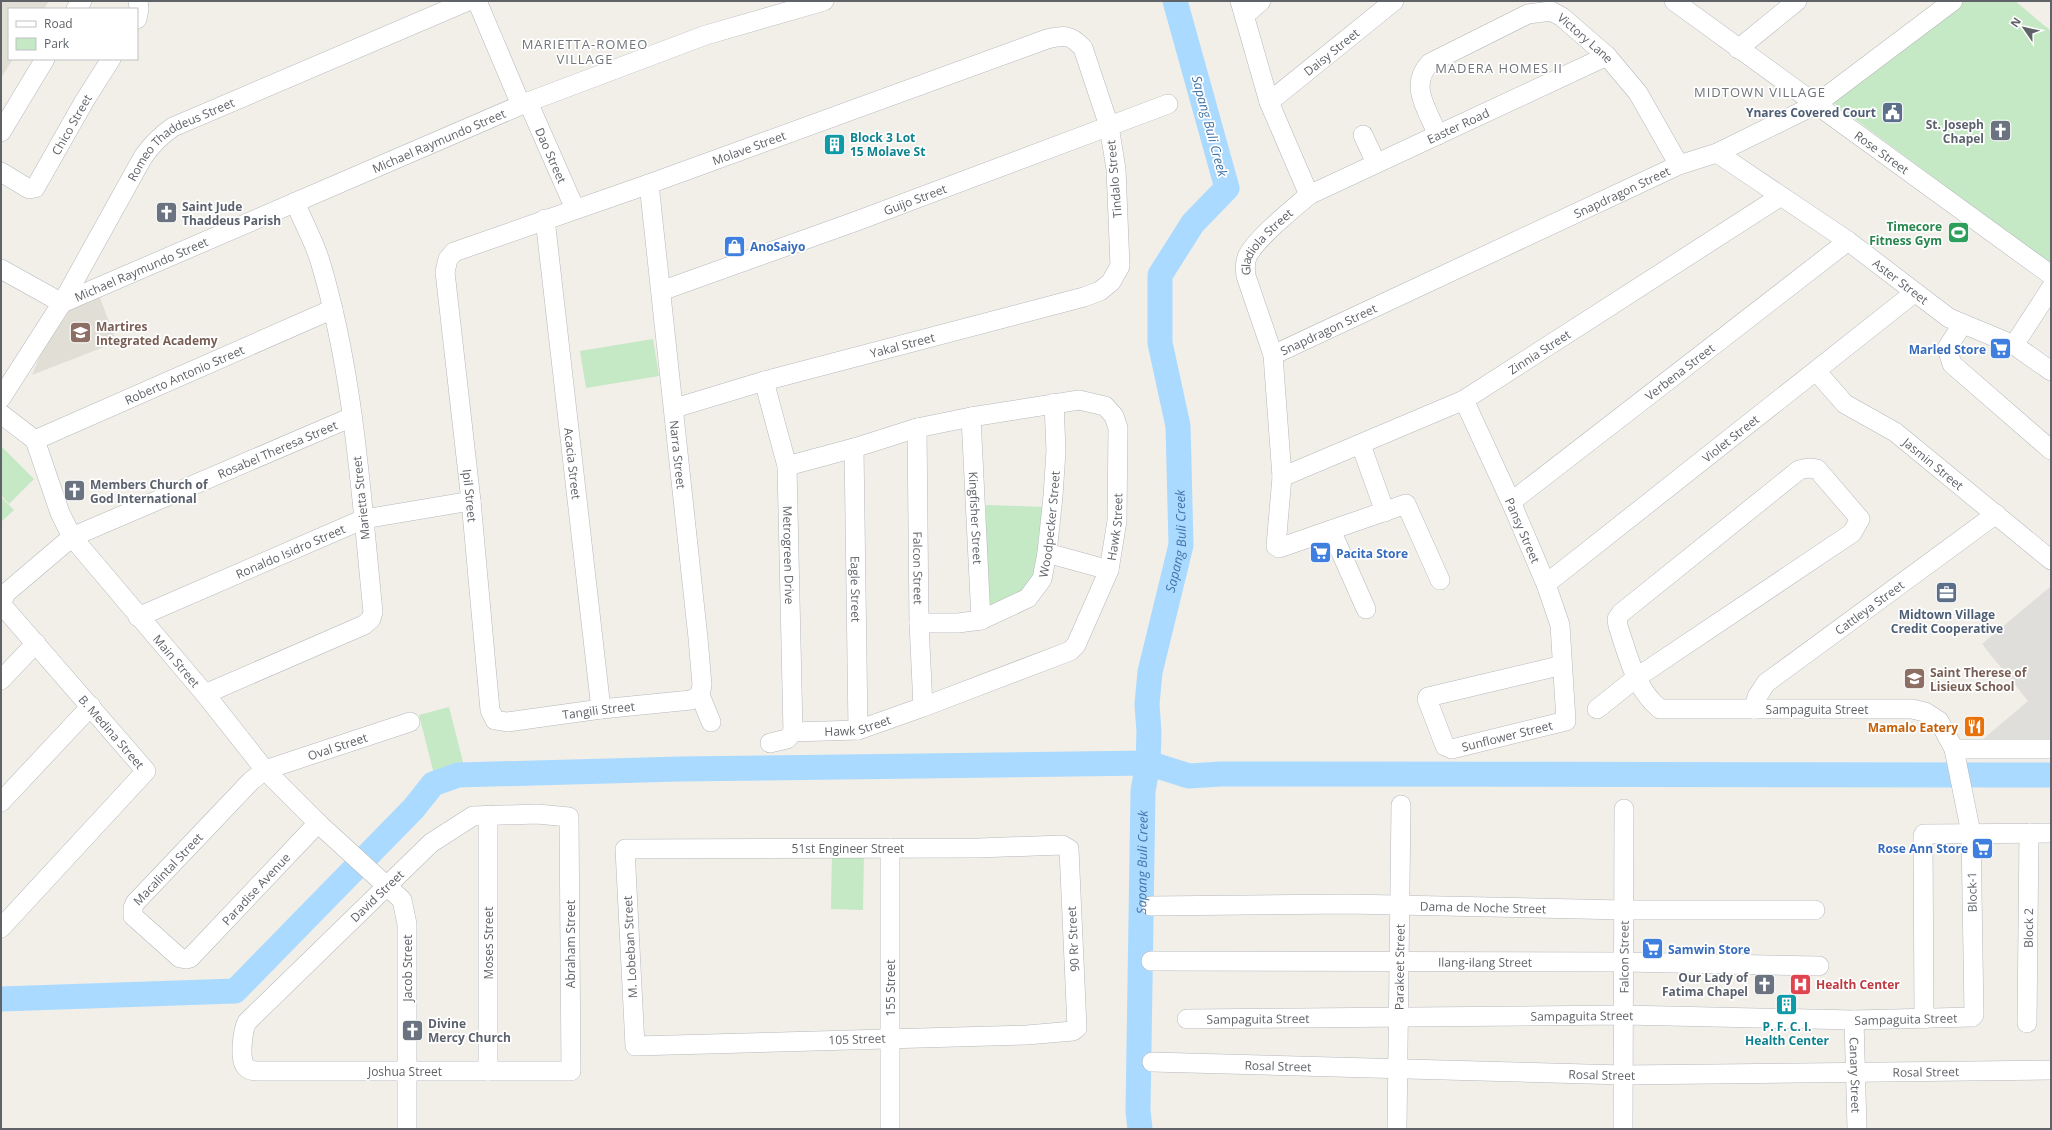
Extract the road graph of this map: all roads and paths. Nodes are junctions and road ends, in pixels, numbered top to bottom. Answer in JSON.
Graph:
{"nodes":[{"id":1,"x":138,"y":1,"type":"edge"},
{"id":2,"x":468,"y":1,"type":"edge"},
{"id":3,"x":477,"y":1,"type":"edge"},
{"id":4,"x":824,"y":1,"type":"edge"},
{"id":5,"x":1261,"y":1,"type":"edge"},
{"id":6,"x":1394,"y":1,"type":"edge"},
{"id":7,"x":1674,"y":1,"type":"edge"},
{"id":8,"x":1797,"y":1,"type":"edge"},
{"id":9,"x":1953,"y":1,"type":"edge"},
{"id":10,"x":430,"y":8,"type":"edge"},
{"id":11,"x":1242,"y":8,"type":"edge"},
{"id":12,"x":138,"y":15,"type":"edge"},
{"id":13,"x":1063,"y":35,"type":"joint"},
{"id":14,"x":1738,"y":49,"type":"junction"},
{"id":15,"x":1606,"y":56,"type":"junction"},
{"id":16,"x":44,"y":60,"type":"edge"},
{"id":17,"x":110,"y":60,"type":"edge"},
{"id":18,"x":1269,"y":102,"type":"junction"},
{"id":19,"x":524,"y":104,"type":"junction"},
{"id":20,"x":1168,"y":104,"type":"dead end"},
{"id":21,"x":1815,"y":105,"type":"junction"},
{"id":22,"x":1109,"y":126,"type":"junction"},
{"id":23,"x":1,"y":132,"type":"edge"},
{"id":24,"x":1363,"y":135,"type":"dead end"},
{"id":25,"x":1438,"y":135,"type":"junction"},
{"id":26,"x":1717,"y":153,"type":"junction"},
{"id":27,"x":1376,"y":163,"type":"junction"},
{"id":28,"x":1679,"y":165,"type":"junction"},
{"id":29,"x":1,"y":172,"type":"edge"},
{"id":30,"x":649,"y":184,"type":"junction"},
{"id":31,"x":1309,"y":195,"type":"junction"},
{"id":32,"x":1781,"y":196,"type":"junction"},
{"id":33,"x":295,"y":202,"type":"junction"},
{"id":34,"x":575,"y":209,"type":"junction"},
{"id":35,"x":545,"y":219,"type":"junction"},
{"id":36,"x":1848,"y":241,"type":"junction"},
{"id":37,"x":1120,"y":266,"type":"joint"},
{"id":38,"x":1,"y":269,"type":"edge"},
{"id":39,"x":445,"y":272,"type":"joint"},
{"id":40,"x":2051,"y":275,"type":"edge"},
{"id":41,"x":2051,"y":288,"type":"edge"},
{"id":42,"x":661,"y":290,"type":"junction"},
{"id":43,"x":1914,"y":292,"type":"junction"},
{"id":44,"x":62,"y":303,"type":"junction"},
{"id":45,"x":333,"y":310,"type":"junction"},
{"id":46,"x":1962,"y":325,"type":"junction"},
{"id":47,"x":2014,"y":346,"type":"junction"},
{"id":48,"x":1273,"y":355,"type":"junction"},
{"id":49,"x":1816,"y":371,"type":"junction"},
{"id":50,"x":2051,"y":371,"type":"edge"},
{"id":51,"x":764,"y":381,"type":"junction"},
{"id":52,"x":1,"y":398,"type":"edge"},
{"id":53,"x":1464,"y":400,"type":"junction"},
{"id":54,"x":1054,"y":403,"type":"junction"},
{"id":55,"x":675,"y":408,"type":"junction"},
{"id":56,"x":1,"y":414,"type":"edge"},
{"id":57,"x":352,"y":417,"type":"junction"},
{"id":58,"x":971,"y":417,"type":"junction"},
{"id":59,"x":917,"y":428,"type":"junction"},
{"id":60,"x":35,"y":440,"type":"junction"},
{"id":61,"x":1361,"y":445,"type":"junction"},
{"id":62,"x":854,"y":448,"type":"junction"},
{"id":63,"x":2051,"y":450,"type":"edge"},
{"id":64,"x":788,"y":466,"type":"junction"},
{"id":65,"x":1282,"y":478,"type":"junction"},
{"id":66,"x":471,"y":500,"type":"junction"},
{"id":67,"x":1511,"y":502,"type":"junction"},
{"id":68,"x":1385,"y":512,"type":"junction"},
{"id":69,"x":1996,"y":514,"type":"junction"},
{"id":70,"x":364,"y":518,"type":"junction"},
{"id":71,"x":1331,"y":530,"type":"junction"},
{"id":72,"x":72,"y":537,"type":"junction"},
{"id":73,"x":1047,"y":553,"type":"junction"},
{"id":74,"x":2051,"y":560,"type":"edge"},
{"id":75,"x":1109,"y":570,"type":"junction"},
{"id":76,"x":1440,"y":580,"type":"dead end"},
{"id":77,"x":1546,"y":584,"type":"junction"},
{"id":78,"x":1,"y":604,"type":"edge"},
{"id":79,"x":1366,"y":609,"type":"dead end"},
{"id":80,"x":138,"y":617,"type":"junction"},
{"id":81,"x":981,"y":620,"type":"junction"},
{"id":82,"x":919,"y":623,"type":"junction"},
{"id":83,"x":36,"y":643,"type":"junction"},
{"id":84,"x":1563,"y":665,"type":"junction"},
{"id":85,"x":1636,"y":678,"type":"junction"},
{"id":86,"x":1,"y":680,"type":"edge"},
{"id":87,"x":205,"y":694,"type":"junction"},
{"id":88,"x":700,"y":695,"type":"junction"},
{"id":89,"x":91,"y":706,"type":"junction"},
{"id":90,"x":924,"y":707,"type":"junction"},
{"id":91,"x":601,"y":709,"type":"junction"},
{"id":92,"x":1597,"y":709,"type":"dead end"},
{"id":93,"x":1754,"y":709,"type":"junction"},
{"id":94,"x":495,"y":720,"type":"joint"},
{"id":95,"x":410,"y":722,"type":"dead end"},
{"id":96,"x":712,"y":722,"type":"dead end"},
{"id":97,"x":858,"y":730,"type":"junction"},
{"id":98,"x":793,"y":732,"type":"junction"},
{"id":99,"x":770,"y":743,"type":"dead end"},
{"id":100,"x":1954,"y":749,"type":"junction"},
{"id":101,"x":2051,"y":750,"type":"edge"},
{"id":102,"x":265,"y":770,"type":"junction"},
{"id":103,"x":1,"y":802,"type":"edge"},
{"id":104,"x":1401,"y":805,"type":"dead end"},
{"id":105,"x":1624,"y":809,"type":"dead end"},
{"id":106,"x":488,"y":815,"type":"junction"},
{"id":107,"x":569,"y":817,"type":"joint"},
{"id":108,"x":318,"y":823,"type":"junction"},
{"id":109,"x":1971,"y":833,"type":"junction"},
{"id":110,"x":2029,"y":833,"type":"junction"},
{"id":111,"x":2051,"y":833,"type":"edge"},
{"id":112,"x":890,"y":848,"type":"junction"},
{"id":113,"x":625,"y":849,"type":"joint"},
{"id":114,"x":1069,"y":849,"type":"joint"},
{"id":115,"x":388,"y":885,"type":"junction"},
{"id":116,"x":1401,"y":905,"type":"junction"},
{"id":117,"x":1151,"y":906,"type":"dead end"},
{"id":118,"x":1624,"y":910,"type":"junction"},
{"id":119,"x":1815,"y":910,"type":"dead end"},
{"id":120,"x":1,"y":928,"type":"edge"},
{"id":121,"x":194,"y":955,"type":"joint"},
{"id":122,"x":1400,"y":960,"type":"junction"},
{"id":123,"x":1151,"y":961,"type":"dead end"},
{"id":124,"x":1624,"y":962,"type":"junction"},
{"id":125,"x":1819,"y":966,"type":"dead end"},
{"id":126,"x":1975,"y":1013,"type":"joint"},
{"id":127,"x":1624,"y":1015,"type":"junction"},
{"id":128,"x":1399,"y":1018,"type":"junction"},
{"id":129,"x":1187,"y":1019,"type":"dead end"},
{"id":130,"x":1924,"y":1019,"type":"junction"},
{"id":131,"x":1854,"y":1020,"type":"junction"},
{"id":132,"x":2028,"y":1023,"type":"dead end"},
{"id":133,"x":1077,"y":1028,"type":"joint"},
{"id":134,"x":890,"y":1038,"type":"junction"},
{"id":135,"x":635,"y":1046,"type":"joint"},
{"id":136,"x":243,"y":1062,"type":"joint"},
{"id":137,"x":1152,"y":1062,"type":"dead end"},
{"id":138,"x":1398,"y":1070,"type":"junction"},
{"id":139,"x":2051,"y":1070,"type":"edge"},
{"id":140,"x":407,"y":1071,"type":"junction"},
{"id":141,"x":488,"y":1071,"type":"junction"},
{"id":142,"x":571,"y":1071,"type":"joint"},
{"id":143,"x":1856,"y":1071,"type":"junction"},
{"id":144,"x":1624,"y":1075,"type":"junction"},
{"id":145,"x":407,"y":1129,"type":"edge"},
{"id":146,"x":890,"y":1129,"type":"edge"},
{"id":147,"x":1397,"y":1129,"type":"edge"},
{"id":148,"x":1623,"y":1129,"type":"edge"},
{"id":149,"x":1857,"y":1129,"type":"edge"}],
"edges":[{"from":1,"to":12,"type":"street"},
{"from":2,"to":10,"type":"street","name":"Romeo Thaddeus Street"},
{"from":3,"to":19,"type":"street","name":"Dao Street"},
{"from":4,"to":19,"type":"street","name":"Michael Raymundo Street"},
{"from":5,"to":11,"type":"street"},
{"from":6,"to":18,"type":"street","name":"Daisy Street"},
{"from":7,"to":14,"type":"street","name":"Rose Street"},
{"from":8,"to":14,"type":"street"},
{"from":9,"to":21,"type":"street","name":"Snapdragon Street"},
{"from":10,"to":44,"type":"street","name":"Romeo Thaddeus Street"},
{"from":11,"to":18,"type":"street"},
{"from":13,"to":22,"type":"street","name":"Tindalo Street"},
{"from":13,"to":30,"type":"street","name":"Molave Street"},
{"from":14,"to":21,"type":"street","name":"Rose Street"},
{"from":15,"to":25,"type":"street","name":"Easter Road"},
{"from":15,"to":25,"type":"street","name":"Victory Lane"},
{"from":15,"to":28,"type":"street","name":"Victory Lane"},
{"from":16,"to":23,"type":"street"},
{"from":17,"to":29,"type":"street","name":"Chico Street"},
{"from":18,"to":31,"type":"street"},
{"from":19,"to":33,"type":"street","name":"Michael Raymundo Street"},
{"from":19,"to":34,"type":"street","name":"Dao Street"},
{"from":20,"to":22,"type":"street","name":"Guijo Street"},
{"from":21,"to":26,"type":"street","name":"Snapdragon Street"},
{"from":21,"to":40,"type":"street","name":"Rose Street"},
{"from":22,"to":37,"type":"street","name":"Tindalo Street"},
{"from":22,"to":42,"type":"street","name":"Guijo Street"},
{"from":24,"to":27,"type":"street"},
{"from":25,"to":27,"type":"street","name":"Easter Road"},
{"from":26,"to":28,"type":"street","name":"Snapdragon Street"},
{"from":26,"to":32,"type":"street","name":"Aster Street"},
{"from":27,"to":31,"type":"street","name":"Easter Road"},
{"from":28,"to":48,"type":"street","name":"Snapdragon Street"},
{"from":30,"to":34,"type":"street","name":"Molave Street"},
{"from":30,"to":42,"type":"street","name":"Narra Street"},
{"from":31,"to":48,"type":"street","name":"Gladiola Street"},
{"from":32,"to":36,"type":"street","name":"Aster Street"},
{"from":32,"to":53,"type":"street","name":"Zinnia Street"},
{"from":33,"to":44,"type":"street","name":"Michael Raymundo Street"},
{"from":33,"to":45,"type":"street","name":"Marietta Street"},
{"from":34,"to":35,"type":"street","name":"Molave Street"},
{"from":35,"to":39,"type":"street","name":"Molave Street"},
{"from":35,"to":91,"type":"street","name":"Acacia Street"},
{"from":36,"to":43,"type":"street","name":"Aster Street"},
{"from":36,"to":67,"type":"street","name":"Verbena Street"},
{"from":37,"to":51,"type":"street","name":"Yakal Street"},
{"from":38,"to":44,"type":"street"},
{"from":39,"to":66,"type":"street","name":"Ipil Street"},
{"from":41,"to":47,"type":"street"},
{"from":42,"to":55,"type":"street","name":"Narra Street"},
{"from":43,"to":46,"type":"street","name":"Aster Street"},
{"from":43,"to":49,"type":"street","name":"Violet Street"},
{"from":44,"to":52,"type":"street","name":"Romeo Thaddeus Street"},
{"from":45,"to":57,"type":"street","name":"Marietta Street"},
{"from":45,"to":60,"type":"street","name":"Roberto Antonio Street"},
{"from":46,"to":47,"type":"street","name":"Aster Street"},
{"from":46,"to":63,"type":"street"},
{"from":47,"to":50,"type":"street","name":"Aster Street"},
{"from":48,"to":65,"type":"street","name":"Gladiola Street"},
{"from":49,"to":69,"type":"street","name":"Jasmin Street"},
{"from":49,"to":77,"type":"street","name":"Violet Street"},
{"from":51,"to":55,"type":"street","name":"Yakal Street"},
{"from":51,"to":64,"type":"street","name":"Metrogreen Drive"},
{"from":53,"to":61,"type":"street","name":"Zinnia Street"},
{"from":53,"to":67,"type":"street","name":"Pansy Street"},
{"from":54,"to":58,"type":"street","name":"Hawk Street"},
{"from":54,"to":73,"type":"street","name":"Woodpecker Street"},
{"from":54,"to":75,"type":"street","name":"Hawk Street"},
{"from":55,"to":88,"type":"street","name":"Narra Street"},
{"from":56,"to":60,"type":"street"},
{"from":57,"to":70,"type":"street","name":"Marietta Street"},
{"from":57,"to":72,"type":"street","name":"Rosabel Theresa Street"},
{"from":58,"to":59,"type":"street","name":"Hawk Street"},
{"from":58,"to":81,"type":"street","name":"Kingfisher Street"},
{"from":59,"to":62,"type":"street","name":"Hawk Street"},
{"from":59,"to":82,"type":"street","name":"Falcon Street"},
{"from":60,"to":72,"type":"street","name":"Main Street"},
{"from":61,"to":65,"type":"street","name":"Zinnia Street"},
{"from":61,"to":68,"type":"street"},
{"from":62,"to":64,"type":"street","name":"Hawk Street"},
{"from":62,"to":97,"type":"street","name":"Eagle Street"},
{"from":64,"to":98,"type":"street","name":"Metrogreen Drive"},
{"from":65,"to":71,"type":"street","name":"Gladiola Street"},
{"from":66,"to":70,"type":"street","name":"Ronaldo Isidro Street"},
{"from":66,"to":94,"type":"street","name":"Ipil Street"},
{"from":67,"to":77,"type":"street","name":"Pansy Street"},
{"from":68,"to":71,"type":"street"},
{"from":68,"to":76,"type":"street"},
{"from":69,"to":74,"type":"street","name":"Jasmin Street"},
{"from":69,"to":93,"type":"street","name":"Cattleya Street"},
{"from":70,"to":80,"type":"street","name":"Ronaldo Isidro Street"},
{"from":70,"to":87,"type":"street","name":"Marietta Street"},
{"from":71,"to":79,"type":"street"},
{"from":72,"to":78,"type":"street","name":"Rosabel Theresa Street"},
{"from":72,"to":80,"type":"street","name":"Main Street"},
{"from":73,"to":75,"type":"street"},
{"from":73,"to":81,"type":"street","name":"Woodpecker Street"},
{"from":75,"to":90,"type":"street","name":"Hawk Street"},
{"from":77,"to":84,"type":"street","name":"Pansy Street"},
{"from":78,"to":83,"type":"street","name":"B. Medina Street"},
{"from":80,"to":87,"type":"street","name":"Main Street"},
{"from":81,"to":82,"type":"street","name":"Woodpecker Street"},
{"from":82,"to":90,"type":"street","name":"Falcon Street"},
{"from":83,"to":86,"type":"street"},
{"from":83,"to":89,"type":"street","name":"B. Medina Street"},
{"from":84,"to":84,"type":"street","name":"Sunflower Street"},
{"from":85,"to":85,"type":"street"},
{"from":85,"to":92,"type":"street"},
{"from":85,"to":93,"type":"street","name":"Sampaguita Street"},
{"from":87,"to":102,"type":"street","name":"Main Street"},
{"from":88,"to":91,"type":"street","name":"Tangili Street"},
{"from":88,"to":96,"type":"street","name":"Narra Street"},
{"from":89,"to":103,"type":"street"},
{"from":89,"to":120,"type":"street","name":"B. Medina Street"},
{"from":90,"to":97,"type":"street","name":"Hawk Street"},
{"from":91,"to":94,"type":"street","name":"Tangili Street"},
{"from":93,"to":100,"type":"street","name":"Sampaguita Street"},
{"from":95,"to":102,"type":"street","name":"Oval Street"},
{"from":97,"to":98,"type":"street","name":"Hawk Street"},
{"from":98,"to":99,"type":"street","name":"Hawk Street"},
{"from":100,"to":101,"type":"street"},
{"from":100,"to":109,"type":"street","name":"Block-1"},
{"from":102,"to":108,"type":"street","name":"Main Street"},
{"from":102,"to":121,"type":"street","name":"Macalintal Street"},
{"from":104,"to":116,"type":"street","name":"Parakeet Street"},
{"from":105,"to":118,"type":"street","name":"Falcon Street"},
{"from":106,"to":107,"type":"street","name":"David Street"},
{"from":106,"to":115,"type":"street","name":"David Street"},
{"from":106,"to":141,"type":"street","name":"Moses Street"},
{"from":107,"to":142,"type":"street","name":"Abraham Street"},
{"from":108,"to":115,"type":"street","name":"Main Street"},
{"from":108,"to":121,"type":"street","name":"Paradise Avenue"},
{"from":109,"to":110,"type":"street"},
{"from":109,"to":126,"type":"street","name":"Block-1"},
{"from":109,"to":130,"type":"street"},
{"from":110,"to":111,"type":"street"},
{"from":110,"to":132,"type":"street","name":"Block 2"},
{"from":112,"to":113,"type":"street","name":"51st Engineer Street"},
{"from":112,"to":114,"type":"street","name":"51st Engineer Street"},
{"from":112,"to":134,"type":"street","name":"155 Street"},
{"from":113,"to":135,"type":"street","name":"M. Lobeban Street"},
{"from":114,"to":133,"type":"street","name":"90 Rr Street"},
{"from":115,"to":136,"type":"street","name":"David Street"},
{"from":115,"to":140,"type":"street","name":"Jacob Street"},
{"from":116,"to":117,"type":"street","name":"Dama de Noche Street"},
{"from":116,"to":118,"type":"street","name":"Dama de Noche Street"},
{"from":116,"to":122,"type":"street","name":"Parakeet Street"},
{"from":118,"to":119,"type":"street","name":"Dama de Noche Street"},
{"from":118,"to":124,"type":"street","name":"Falcon Street"},
{"from":122,"to":123,"type":"street","name":"Ilang-ilang Street"},
{"from":122,"to":124,"type":"street","name":"Ilang-ilang Street"},
{"from":122,"to":128,"type":"street","name":"Parakeet Street"},
{"from":124,"to":125,"type":"street","name":"Ilang-ilang Street"},
{"from":124,"to":127,"type":"street","name":"Falcon Street"},
{"from":126,"to":130,"type":"street","name":"Sampaguita Street"},
{"from":127,"to":128,"type":"street","name":"Sampaguita Street"},
{"from":127,"to":131,"type":"street","name":"Sampaguita Street"},
{"from":127,"to":144,"type":"street","name":"Falcon Street"},
{"from":128,"to":129,"type":"street","name":"Sampaguita Street"},
{"from":128,"to":138,"type":"street","name":"Parakeet Street"},
{"from":130,"to":131,"type":"street","name":"Sampaguita Street"},
{"from":131,"to":143,"type":"street","name":"Canary Street"},
{"from":133,"to":134,"type":"street","name":"105 Street"},
{"from":134,"to":135,"type":"street","name":"105 Street"},
{"from":134,"to":146,"type":"street","name":"155 Street"},
{"from":136,"to":140,"type":"street","name":"Joshua Street"},
{"from":137,"to":138,"type":"street","name":"Rosal Street"},
{"from":138,"to":144,"type":"street","name":"Rosal Street"},
{"from":138,"to":147,"type":"street","name":"Parakeet Street"},
{"from":139,"to":143,"type":"street","name":"Rosal Street"},
{"from":140,"to":141,"type":"street","name":"Joshua Street"},
{"from":140,"to":145,"type":"street","name":"Jacob Street"},
{"from":141,"to":142,"type":"street","name":"Joshua Street"},
{"from":143,"to":144,"type":"street","name":"Rosal Street"},
{"from":143,"to":149,"type":"street","name":"Canary Street"},
{"from":144,"to":148,"type":"street","name":"Falcon Street"}]}
